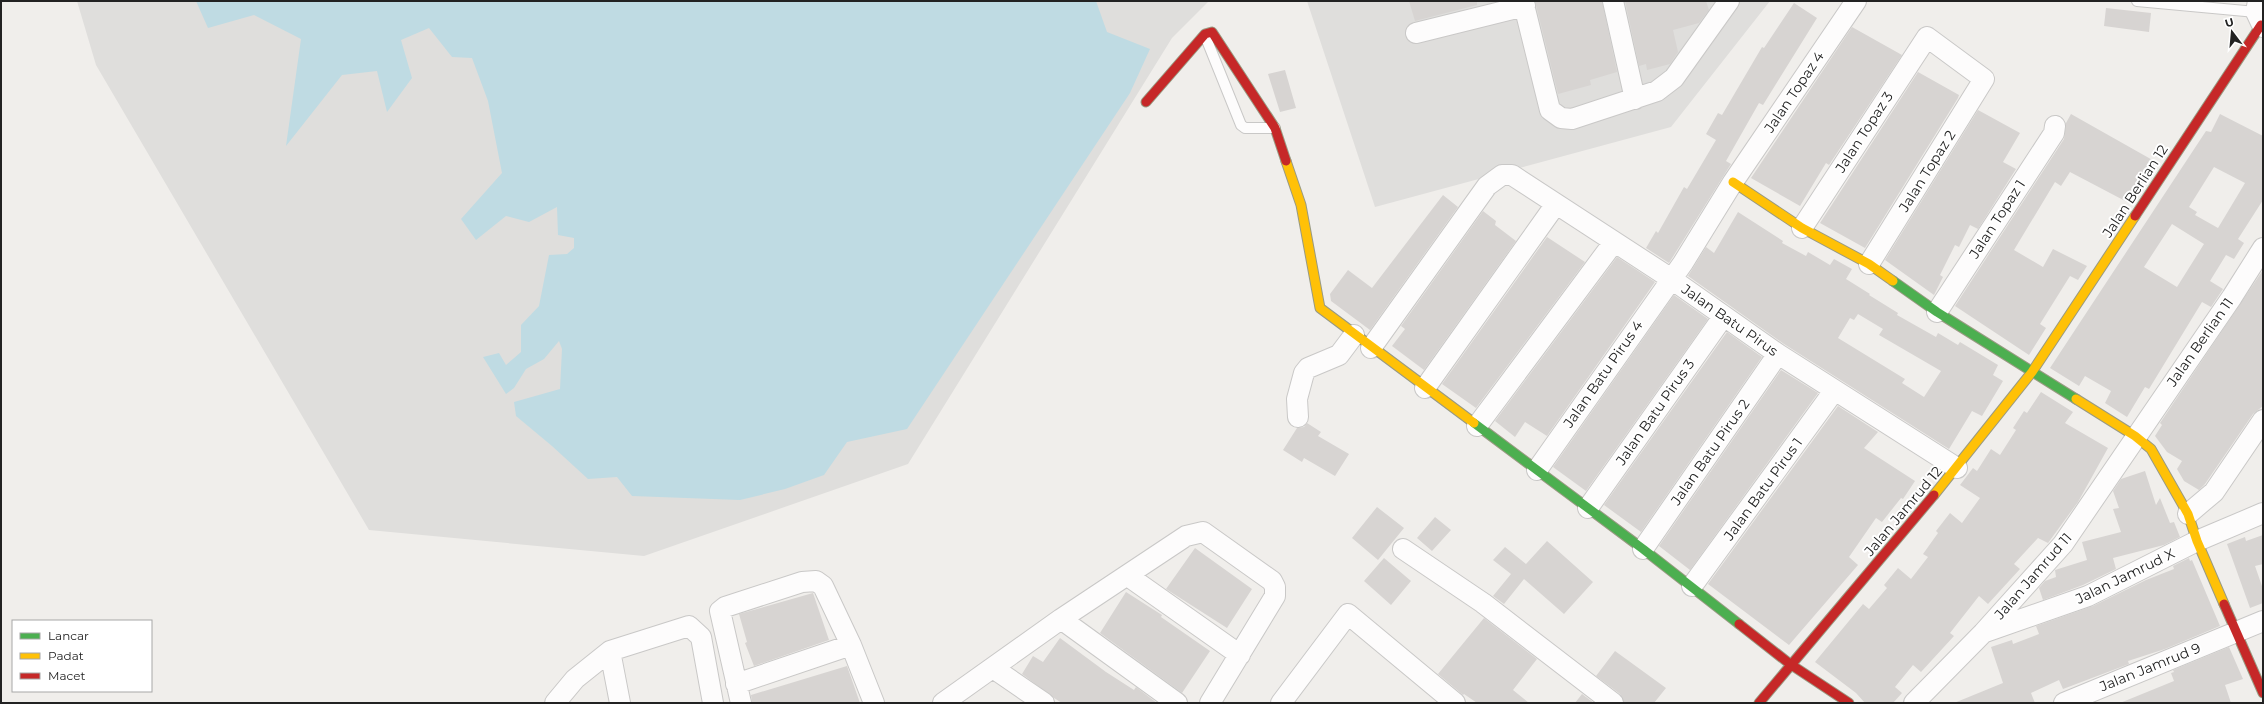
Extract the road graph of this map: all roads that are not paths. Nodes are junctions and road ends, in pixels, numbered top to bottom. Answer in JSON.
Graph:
{"nodes":[{"id":1,"x":1613,"y":1,"type":"edge"},
{"id":2,"x":1856,"y":1,"type":"edge"},
{"id":3,"x":2137,"y":1,"type":"edge"},
{"id":4,"x":1524,"y":3,"type":"edge"},
{"id":5,"x":1722,"y":4,"type":"edge"},
{"id":6,"x":2259,"y":13,"type":"edge"},
{"id":7,"x":1416,"y":33,"type":"dead end"},
{"id":8,"x":1205,"y":34,"type":"junction"},
{"id":9,"x":1927,"y":37,"type":"joint"},
{"id":10,"x":1635,"y":99,"type":"junction"},
{"id":11,"x":1146,"y":102,"type":"dead end"},
{"id":12,"x":2055,"y":126,"type":"dead end"},
{"id":13,"x":1275,"y":128,"type":"junction"},
{"id":14,"x":1733,"y":182,"type":"junction"},
{"id":15,"x":1556,"y":204,"type":"junction"},
{"id":16,"x":1802,"y":228,"type":"junction"},
{"id":17,"x":1614,"y":242,"type":"junction"},
{"id":18,"x":2263,"y":248,"type":"edge"},
{"id":19,"x":1869,"y":264,"type":"junction"},
{"id":20,"x":1670,"y":278,"type":"junction"},
{"id":21,"x":1937,"y":312,"type":"junction"},
{"id":22,"x":1723,"y":317,"type":"junction"},
{"id":23,"x":1349,"y":343,"type":"junction"},
{"id":24,"x":1371,"y":348,"type":"junction"},
{"id":25,"x":1778,"y":354,"type":"junction"},
{"id":26,"x":2032,"y":372,"type":"junction"},
{"id":27,"x":1425,"y":388,"type":"junction"},
{"id":28,"x":1834,"y":391,"type":"junction"},
{"id":29,"x":1298,"y":417,"type":"dead end"},
{"id":30,"x":2263,"y":420,"type":"edge"},
{"id":31,"x":1477,"y":426,"type":"junction"},
{"id":32,"x":2135,"y":436,"type":"junction"},
{"id":33,"x":1957,"y":468,"type":"junction"},
{"id":34,"x":1536,"y":470,"type":"junction"},
{"id":35,"x":1588,"y":508,"type":"junction"},
{"id":36,"x":2263,"y":513,"type":"edge"},
{"id":37,"x":2188,"y":514,"type":"junction"},
{"id":38,"x":2197,"y":541,"type":"junction"},
{"id":39,"x":1403,"y":549,"type":"dead end"},
{"id":40,"x":1643,"y":549,"type":"junction"},
{"id":41,"x":1128,"y":576,"type":"junction"},
{"id":42,"x":1692,"y":586,"type":"junction"},
{"id":43,"x":1061,"y":619,"type":"junction"},
{"id":44,"x":2263,"y":621,"type":"edge"},
{"id":45,"x":1983,"y":633,"type":"junction"},
{"id":46,"x":2237,"y":633,"type":"junction"},
{"id":47,"x":851,"y":645,"type":"junction"},
{"id":48,"x":610,"y":651,"type":"junction"},
{"id":49,"x":1240,"y":655,"type":"junction"},
{"id":50,"x":1789,"y":666,"type":"junction"},
{"id":51,"x":993,"y":668,"type":"junction"},
{"id":52,"x":736,"y":684,"type":"junction"},
{"id":53,"x":2263,"y":693,"type":"edge"},
{"id":54,"x":555,"y":703,"type":"edge"},
{"id":55,"x":620,"y":703,"type":"edge"},
{"id":56,"x":713,"y":703,"type":"edge"},
{"id":57,"x":741,"y":703,"type":"edge"},
{"id":58,"x":874,"y":703,"type":"edge"},
{"id":59,"x":943,"y":703,"type":"edge"},
{"id":60,"x":1044,"y":703,"type":"edge"},
{"id":61,"x":1177,"y":703,"type":"edge"},
{"id":62,"x":1210,"y":703,"type":"edge"},
{"id":63,"x":1281,"y":703,"type":"edge"},
{"id":64,"x":1455,"y":703,"type":"edge"},
{"id":65,"x":1613,"y":703,"type":"edge"},
{"id":66,"x":1760,"y":703,"type":"edge"},
{"id":67,"x":1849,"y":703,"type":"edge"},
{"id":68,"x":1914,"y":703,"type":"edge"},
{"id":69,"x":2064,"y":703,"type":"edge"}],
"edges":[{"from":1,"to":10,"type":"street"},
{"from":2,"to":14,"type":"street","name":"Jalan Topaz 4"},
{"from":3,"to":6,"type":"lane"},
{"from":4,"to":7,"type":"street"},
{"from":4,"to":10,"type":"street"},
{"from":5,"to":10,"type":"street"},
{"from":6,"to":26,"type":"street","name":"Jalan Berlian 12"},
{"from":8,"to":11,"type":"street"},
{"from":8,"to":13,"type":"street"},
{"from":8,"to":13,"type":"lane"},
{"from":9,"to":16,"type":"street","name":"Jalan Topaz 3"},
{"from":9,"to":19,"type":"street","name":"Jalan Topaz 2"},
{"from":12,"to":21,"type":"street","name":"Jalan Topaz 1"},
{"from":13,"to":23,"type":"street"},
{"from":14,"to":16,"type":"street"},
{"from":14,"to":20,"type":"street","name":"Jalan Topaz 4"},
{"from":15,"to":17,"type":"street","name":"Jalan Batu Pirus"},
{"from":15,"to":24,"type":"street","name":"Jalan Batu Pirus"},
{"from":15,"to":27,"type":"street"},
{"from":16,"to":19,"type":"street"},
{"from":17,"to":20,"type":"street","name":"Jalan Batu Pirus"},
{"from":17,"to":31,"type":"street"},
{"from":18,"to":32,"type":"street","name":"Jalan Berlian 11"},
{"from":19,"to":21,"type":"street"},
{"from":20,"to":22,"type":"street","name":"Jalan Batu Pirus"},
{"from":20,"to":34,"type":"street","name":"Jalan Batu Pirus 4"},
{"from":21,"to":26,"type":"street"},
{"from":22,"to":25,"type":"street","name":"Jalan Batu Pirus"},
{"from":22,"to":35,"type":"street","name":"Jalan Batu Pirus 3"},
{"from":23,"to":24,"type":"street"},
{"from":23,"to":29,"type":"street"},
{"from":24,"to":27,"type":"street"},
{"from":25,"to":28,"type":"street","name":"Jalan Batu Pirus"},
{"from":25,"to":40,"type":"street","name":"Jalan Batu Pirus 2"},
{"from":26,"to":32,"type":"street"},
{"from":26,"to":33,"type":"street","name":"Jalan Jamrud 12"},
{"from":27,"to":31,"type":"street"},
{"from":28,"to":33,"type":"street","name":"Jalan Batu Pirus"},
{"from":28,"to":42,"type":"street","name":"Jalan Batu Pirus 1"},
{"from":30,"to":37,"type":"street"},
{"from":31,"to":34,"type":"street"},
{"from":32,"to":37,"type":"street"},
{"from":32,"to":45,"type":"street","name":"Jalan Jamrud 11"},
{"from":33,"to":50,"type":"street","name":"Jalan Jamrud 12"},
{"from":34,"to":35,"type":"street"},
{"from":35,"to":40,"type":"street"},
{"from":36,"to":38,"type":"street","name":"Jalan Jamrud X"},
{"from":37,"to":38,"type":"street"},
{"from":38,"to":45,"type":"street","name":"Jalan Jamrud X"},
{"from":38,"to":46,"type":"street"},
{"from":39,"to":65,"type":"street"},
{"from":40,"to":42,"type":"street"},
{"from":41,"to":43,"type":"street"},
{"from":41,"to":49,"type":"street"},
{"from":41,"to":49,"type":"street"},
{"from":42,"to":50,"type":"street"},
{"from":43,"to":51,"type":"street"},
{"from":43,"to":61,"type":"street"},
{"from":44,"to":46,"type":"street","name":"Jalan Jamrud 9"},
{"from":45,"to":68,"type":"street","name":"Jalan Jamrud 11"},
{"from":46,"to":53,"type":"street"},
{"from":46,"to":69,"type":"street","name":"Jalan Jamrud 9"},
{"from":47,"to":52,"type":"street"},
{"from":47,"to":52,"type":"street"},
{"from":47,"to":58,"type":"street"},
{"from":48,"to":54,"type":"street"},
{"from":48,"to":55,"type":"street"},
{"from":48,"to":56,"type":"street"},
{"from":49,"to":62,"type":"street"},
{"from":50,"to":66,"type":"street","name":"Jalan Jamrud 12"},
{"from":50,"to":67,"type":"street"},
{"from":51,"to":59,"type":"street"},
{"from":51,"to":60,"type":"street"},
{"from":52,"to":57,"type":"street"},
{"from":63,"to":64,"type":"street"}]}
